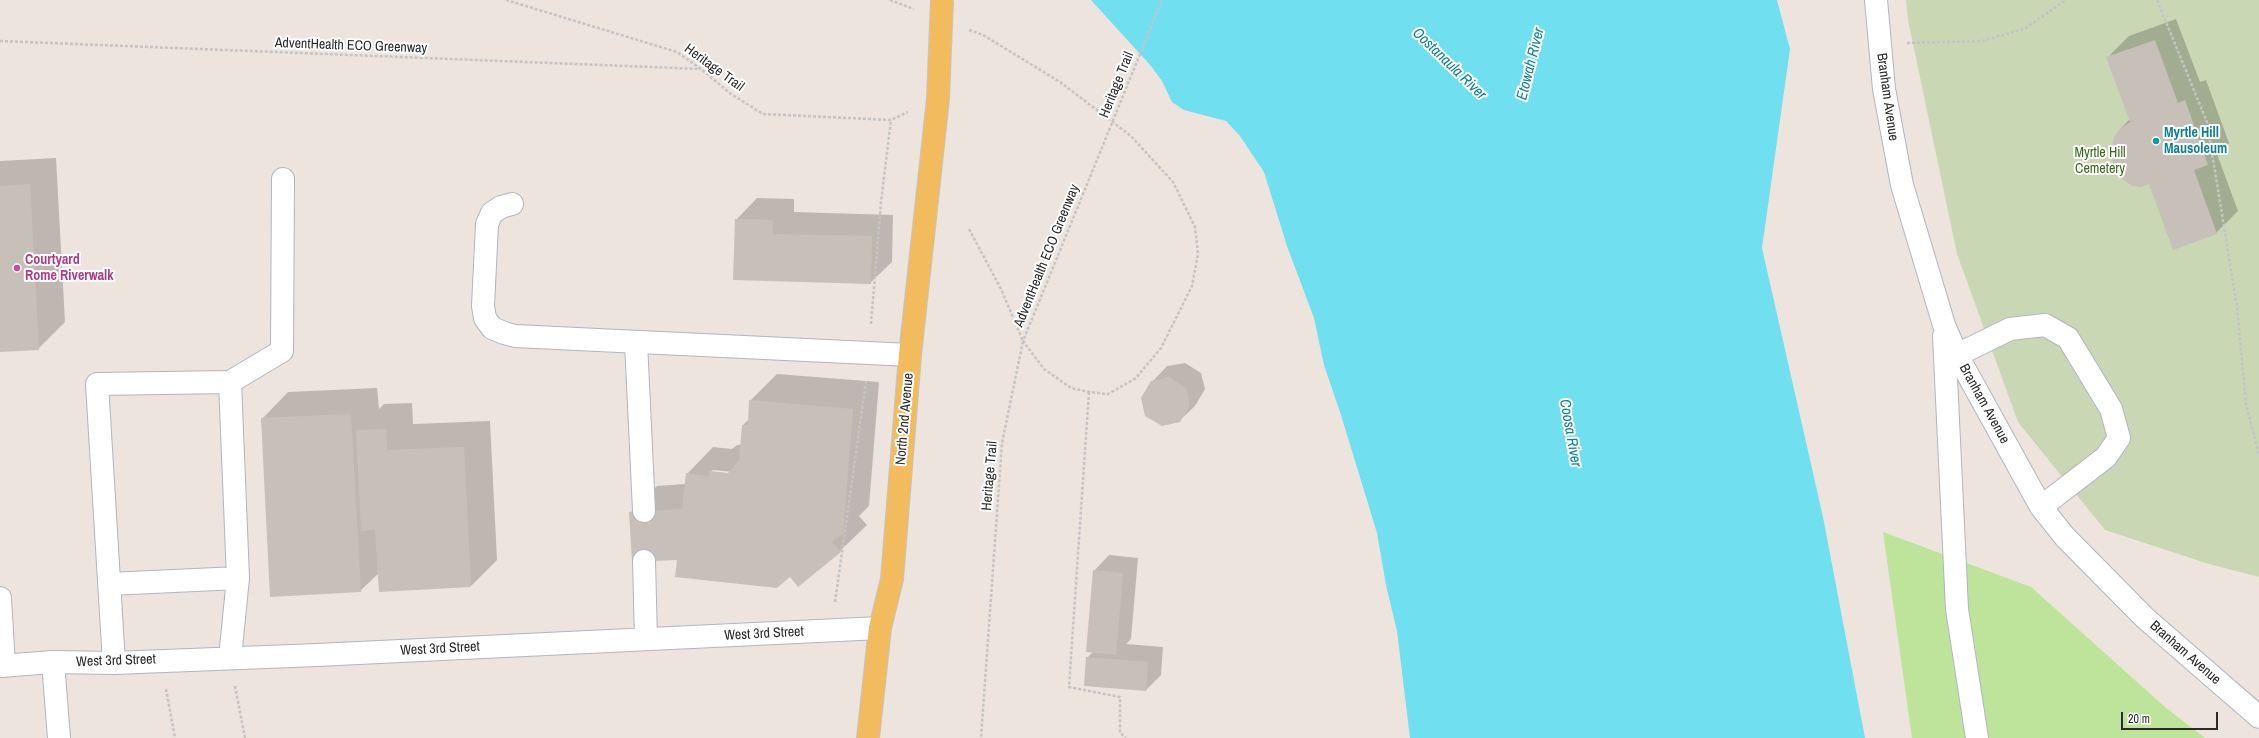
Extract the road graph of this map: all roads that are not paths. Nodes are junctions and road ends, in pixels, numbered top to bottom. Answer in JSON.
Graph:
{"nodes":[{"id":1,"x":942,"y":0,"type":"edge"},
{"id":2,"x":1876,"y":0,"type":"edge"},
{"id":3,"x":283,"y":179,"type":"dead end"},
{"id":4,"x":512,"y":204,"type":"dead end"},
{"id":5,"x":1944,"y":325,"type":"junction"},
{"id":6,"x":636,"y":342,"type":"junction"},
{"id":7,"x":910,"y":355,"type":"junction"},
{"id":8,"x":1957,"y":355,"type":"junction"},
{"id":9,"x":230,"y":382,"type":"junction"},
{"id":10,"x":2041,"y":507,"type":"junction"},
{"id":11,"x":644,"y":512,"type":"tunnel mouth"},
{"id":12,"x":644,"y":562,"type":"tunnel mouth"},
{"id":13,"x":238,"y":578,"type":"junction"},
{"id":14,"x":109,"y":584,"type":"junction"},
{"id":15,"x":0,"y":598,"type":"edge"},
{"id":16,"x":880,"y":628,"type":"junction"},
{"id":17,"x":646,"y":639,"type":"junction"},
{"id":18,"x":230,"y":658,"type":"junction"},
{"id":19,"x":53,"y":662,"type":"junction"},
{"id":20,"x":114,"y":663,"type":"junction"},
{"id":21,"x":2,"y":666,"type":"edge"},
{"id":22,"x":2259,"y":717,"type":"edge"},
{"id":23,"x":59,"y":738,"type":"edge"},
{"id":24,"x":868,"y":738,"type":"edge"},
{"id":25,"x":1977,"y":738,"type":"edge"}],
"edges":[{"from":1,"to":7,"type":"main road","name":"North 2nd Avenue","bridge":true},
{"from":2,"to":5,"type":"street","name":"Branham Avenue"},
{"from":3,"to":9,"type":"street"},
{"from":4,"to":6,"type":"street"},
{"from":5,"to":8,"type":"street","name":"Branham Avenue"},
{"from":5,"to":25,"type":"street"},
{"from":6,"to":7,"type":"street"},
{"from":6,"to":11,"type":"street"},
{"from":7,"to":16,"type":"main road","name":"North 2nd Avenue"},
{"from":8,"to":10,"type":"street","name":"Branham Avenue"},
{"from":8,"to":10,"type":"street"},
{"from":9,"to":13,"type":"street"},
{"from":9,"to":14,"type":"street"},
{"from":10,"to":22,"type":"street","name":"Branham Avenue"},
{"from":12,"to":17,"type":"street"},
{"from":13,"to":14,"type":"street"},
{"from":13,"to":18,"type":"street"},
{"from":14,"to":20,"type":"street"},
{"from":15,"to":21,"type":"street"},
{"from":16,"to":17,"type":"street","name":"West 3rd Street"},
{"from":16,"to":24,"type":"main road","name":"North 2nd Avenue"},
{"from":17,"to":18,"type":"street","name":"West 3rd Street"},
{"from":18,"to":20,"type":"street","name":"West 3rd Street"},
{"from":19,"to":20,"type":"street","name":"West 3rd Street"},
{"from":19,"to":21,"type":"street","name":"West 3rd Street"},
{"from":19,"to":23,"type":"street"}]}
